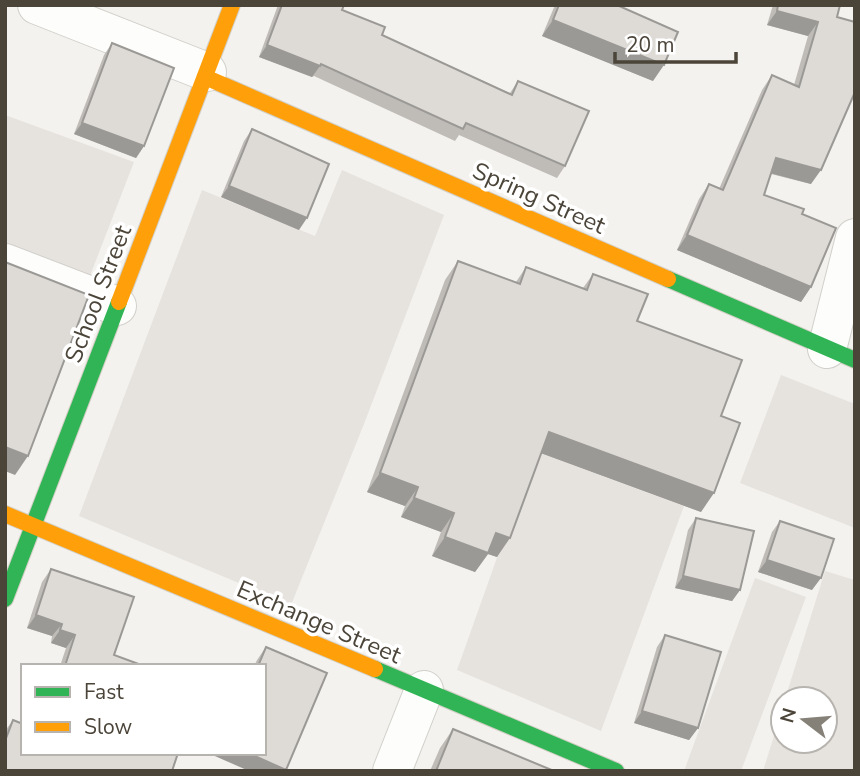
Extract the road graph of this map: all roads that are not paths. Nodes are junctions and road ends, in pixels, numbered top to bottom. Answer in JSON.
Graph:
{"nodes":[{"id":1,"x":37,"y":5,"type":"edge"},
{"id":2,"x":232,"y":5,"type":"edge"},
{"id":3,"x":206,"y":74,"type":"junction"},
{"id":4,"x":855,"y":238,"type":"edge"},
{"id":5,"x":5,"y":263,"type":"edge"},
{"id":6,"x":117,"y":306,"type":"junction"},
{"id":7,"x":841,"y":354,"type":"edge"},
{"id":8,"x":5,"y":514,"type":"edge"},
{"id":9,"x":33,"y":526,"type":"junction"},
{"id":10,"x":5,"y":599,"type":"edge"},
{"id":11,"x":424,"y":690,"type":"junction"},
{"id":12,"x":392,"y":771,"type":"edge"},
{"id":13,"x":616,"y":771,"type":"edge"}],
"edges":[{"from":1,"to":3,"type":"street"},
{"from":2,"to":3,"type":"street","name":"School Street"},
{"from":3,"to":6,"type":"street","name":"School Street"},
{"from":3,"to":7,"type":"street","name":"Spring Street"},
{"from":4,"to":7,"type":"street"},
{"from":5,"to":6,"type":"street"},
{"from":6,"to":9,"type":"street","name":"School Street"},
{"from":8,"to":9,"type":"street","name":"Exchange Street"},
{"from":9,"to":10,"type":"street","name":"School Street"},
{"from":9,"to":11,"type":"street","name":"Exchange Street"},
{"from":11,"to":12,"type":"street"},
{"from":11,"to":13,"type":"street","name":"Exchange Street"}]}
